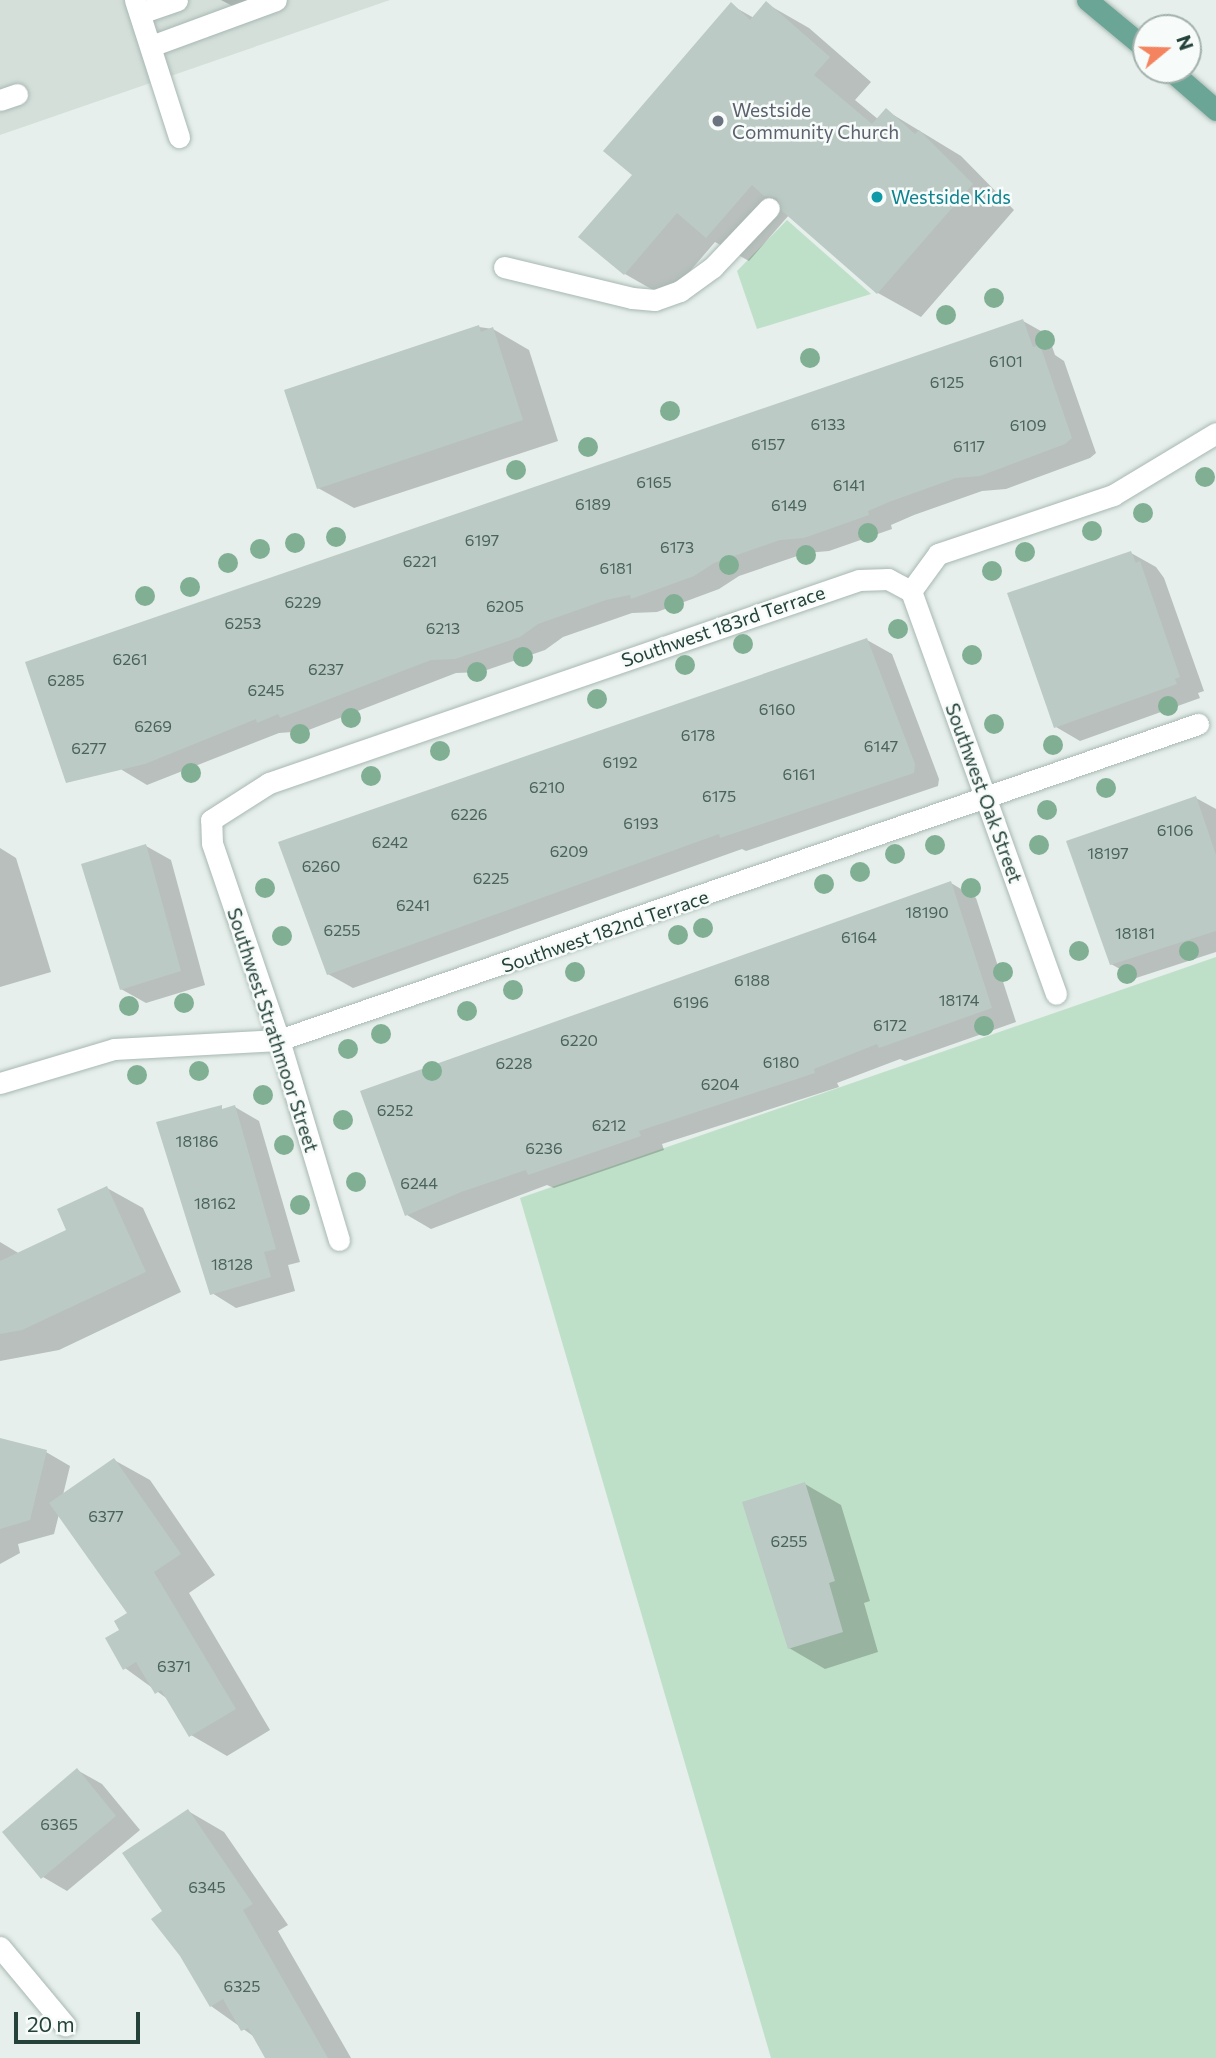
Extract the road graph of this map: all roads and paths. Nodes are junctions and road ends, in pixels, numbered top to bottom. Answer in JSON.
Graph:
{"nodes":[{"id":1,"x":177,"y":0,"type":"edge"},
{"id":2,"x":276,"y":0,"type":"edge"},
{"id":3,"x":1087,"y":0,"type":"edge"},
{"id":4,"x":137,"y":7,"type":"edge"},
{"id":5,"x":1132,"y":37,"type":"edge"},
{"id":6,"x":151,"y":46,"type":"junction"},
{"id":7,"x":1186,"y":84,"type":"edge"},
{"id":8,"x":1216,"y":110,"type":"edge"},
{"id":9,"x":179,"y":137,"type":"dead end"},
{"id":10,"x":769,"y":208,"type":"dead end"},
{"id":11,"x":504,"y":267,"type":"dead end"},
{"id":12,"x":1216,"y":433,"type":"edge"},
{"id":13,"x":911,"y":592,"type":"junction"},
{"id":14,"x":1198,"y":724,"type":"dead end"},
{"id":15,"x":986,"y":797,"type":"junction"},
{"id":16,"x":211,"y":820,"type":"joint"},
{"id":17,"x":1056,"y":994,"type":"dead end"},
{"id":18,"x":279,"y":1040,"type":"junction"},
{"id":19,"x":0,"y":1083,"type":"edge"},
{"id":20,"x":339,"y":1240,"type":"dead end"},
{"id":21,"x":0,"y":1947,"type":"edge"},
{"id":22,"x":65,"y":2025,"type":"dead end"}],
"edges":[{"from":1,"to":4,"type":"street"},
{"from":2,"to":6,"type":"street"},
{"from":3,"to":5,"type":"main road"},
{"from":4,"to":6,"type":"street"},
{"from":6,"to":9,"type":"street"},
{"from":7,"to":8,"type":"main road"},
{"from":10,"to":11,"type":"street"},
{"from":12,"to":13,"type":"street"},
{"from":13,"to":15,"type":"street","name":"Southwest Oak Street"},
{"from":13,"to":16,"type":"street","name":"Southwest 183rd Terrace"},
{"from":14,"to":15,"type":"street","name":"Southwest 182nd Terrace"},
{"from":15,"to":17,"type":"street","name":"Southwest Oak Street"},
{"from":15,"to":18,"type":"street","name":"Southwest 182nd Terrace"},
{"from":16,"to":18,"type":"street","name":"Southwest Strathmoor Street"},
{"from":18,"to":19,"type":"street","name":"Southwest 182nd Terrace"},
{"from":18,"to":20,"type":"street","name":"Southwest Strathmoor Street"},
{"from":21,"to":22,"type":"street"}]}
